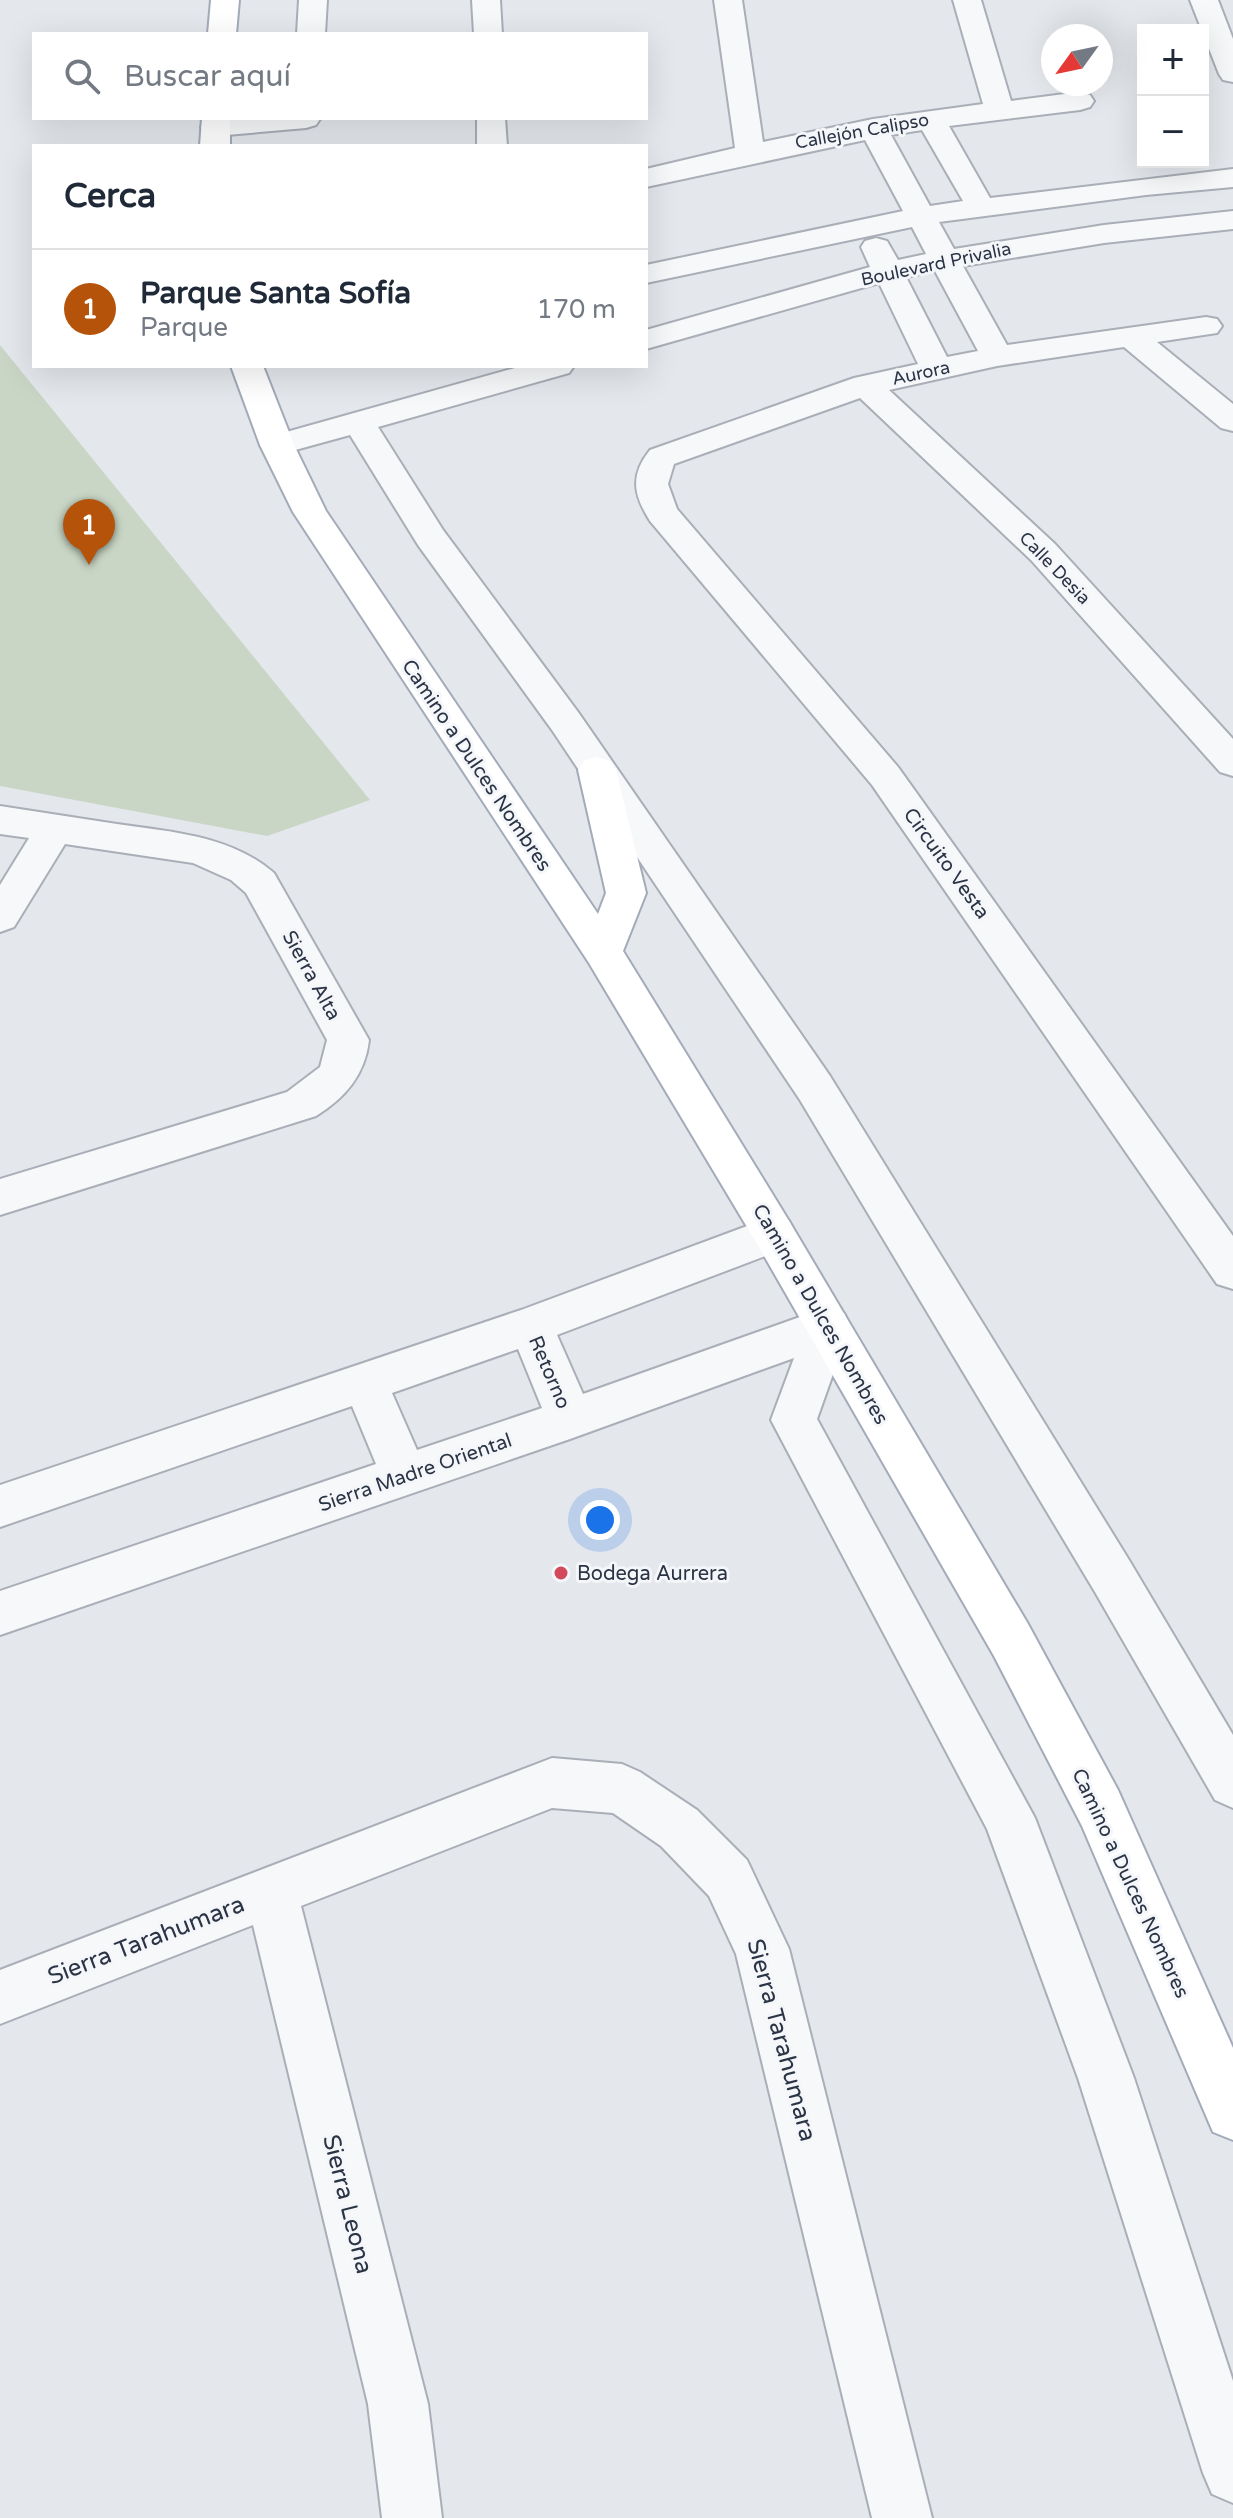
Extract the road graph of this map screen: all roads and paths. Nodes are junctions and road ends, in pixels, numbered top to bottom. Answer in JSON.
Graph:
{"nodes":[{"id":1,"x":225,"y":0,"type":"edge"},
{"id":2,"x":313,"y":0,"type":"edge"},
{"id":3,"x":486,"y":0,"type":"edge"},
{"id":4,"x":728,"y":0,"type":"edge"},
{"id":5,"x":967,"y":0,"type":"edge"},
{"id":6,"x":1204,"y":0,"type":"edge"},
{"id":7,"x":222,"y":32,"type":"edge"},
{"id":8,"x":311,"y":32,"type":"edge"},
{"id":9,"x":488,"y":32,"type":"edge"},
{"id":10,"x":1228,"y":85,"type":"edge"},
{"id":11,"x":1080,"y":101,"type":"dead end"},
{"id":12,"x":999,"y":110,"type":"junction"},
{"id":13,"x":930,"y":119,"type":"junction"},
{"id":14,"x":491,"y":120,"type":"edge"},
{"id":15,"x":306,"y":128,"type":"edge"},
{"id":16,"x":873,"y":128,"type":"junction"},
{"id":17,"x":215,"y":130,"type":"edge"},
{"id":18,"x":492,"y":144,"type":"edge"},
{"id":19,"x":750,"y":151,"type":"junction"},
{"id":20,"x":648,"y":177,"type":"edge"},
{"id":21,"x":1233,"y":178,"type":"edge"},
{"id":22,"x":981,"y":207,"type":"junction"},
{"id":23,"x":920,"y":216,"type":"junction"},
{"id":24,"x":1233,"y":220,"type":"edge"},
{"id":25,"x":866,"y":227,"type":"junction"},
{"id":26,"x":944,"y":260,"type":"junction"},
{"id":27,"x":888,"y":271,"type":"junction"},
{"id":28,"x":648,"y":274,"type":"edge"},
{"id":29,"x":1206,"y":326,"type":"dead end"},
{"id":30,"x":1129,"y":335,"type":"junction"},
{"id":31,"x":648,"y":339,"type":"edge"},
{"id":32,"x":997,"y":356,"type":"junction"},
{"id":33,"x":248,"y":368,"type":"edge"},
{"id":34,"x":544,"y":368,"type":"edge"},
{"id":35,"x":937,"y":369,"type":"junction"},
{"id":36,"x":502,"y":374,"type":"edge"},
{"id":37,"x":865,"y":385,"type":"junction"},
{"id":38,"x":1233,"y":421,"type":"edge"},
{"id":39,"x":359,"y":423,"type":"junction"},
{"id":40,"x":277,"y":445,"type":"junction"},
{"id":41,"x":652,"y":469,"type":"joint"},
{"id":42,"x":1233,"y":763,"type":"edge"},
{"id":43,"x":597,"y":770,"type":"junction"},
{"id":44,"x":0,"y":820,"type":"edge"},
{"id":45,"x":54,"y":830,"type":"junction"},
{"id":46,"x":0,"y":917,"type":"edge"},
{"id":47,"x":603,"y":952,"type":"junction"},
{"id":48,"x":0,"y":1197,"type":"edge"},
{"id":49,"x":774,"y":1234,"type":"junction"},
{"id":50,"x":1233,"y":1271,"type":"edge"},
{"id":51,"x":531,"y":1326,"type":"junction"},
{"id":52,"x":828,"y":1326,"type":"junction"},
{"id":53,"x":365,"y":1382,"type":"junction"},
{"id":54,"x":570,"y":1419,"type":"junction"},
{"id":55,"x":404,"y":1476,"type":"junction"},
{"id":56,"x":0,"y":1506,"type":"edge"},
{"id":57,"x":0,"y":1613,"type":"edge"},
{"id":58,"x":1233,"y":1783,"type":"edge"},
{"id":59,"x":271,"y":1892,"type":"junction"},
{"id":60,"x":0,"y":1997,"type":"edge"},
{"id":61,"x":1233,"y":2112,"type":"edge"},
{"id":62,"x":1233,"y":2473,"type":"edge"},
{"id":63,"x":412,"y":2518,"type":"edge"},
{"id":64,"x":902,"y":2518,"type":"edge"}],
"edges":[{"from":1,"to":7,"type":"main road"},
{"from":2,"to":8,"type":"street"},
{"from":3,"to":9,"type":"street"},
{"from":4,"to":19,"type":"street"},
{"from":5,"to":12,"type":"street"},
{"from":6,"to":10,"type":"street"},
{"from":11,"to":12,"type":"street","name":"Callejón Calipso"},
{"from":12,"to":13,"type":"street","name":"Callejón Calipso"},
{"from":13,"to":16,"type":"street","name":"Callejón Calipso"},
{"from":13,"to":22,"type":"street"},
{"from":14,"to":18,"type":"street"},
{"from":15,"to":17,"type":"street"},
{"from":16,"to":19,"type":"street","name":"Callejón Calipso"},
{"from":16,"to":23,"type":"street"},
{"from":19,"to":20,"type":"street","name":"Callejón Calipso"},
{"from":21,"to":22,"type":"street"},
{"from":22,"to":23,"type":"street"},
{"from":23,"to":25,"type":"street"},
{"from":23,"to":26,"type":"street"},
{"from":24,"to":26,"type":"street","name":"Boulevard Privalia"},
{"from":25,"to":27,"type":"street"},
{"from":25,"to":28,"type":"street"},
{"from":26,"to":27,"type":"street","name":"Boulevard Privalia"},
{"from":26,"to":32,"type":"street"},
{"from":27,"to":31,"type":"street","name":"Boulevard Privalia"},
{"from":27,"to":35,"type":"street"},
{"from":29,"to":30,"type":"street","name":"Aurora"},
{"from":30,"to":32,"type":"street","name":"Aurora"},
{"from":30,"to":38,"type":"street"},
{"from":32,"to":35,"type":"street","name":"Aurora"},
{"from":33,"to":40,"type":"main road","name":"Camino a Dulces Nombres"},
{"from":34,"to":36,"type":"street"},
{"from":35,"to":37,"type":"street","name":"Aurora"},
{"from":36,"to":39,"type":"street"},
{"from":37,"to":41,"type":"street","name":"Aurora"},
{"from":37,"to":42,"type":"street","name":"Calle Desia"},
{"from":39,"to":40,"type":"street"},
{"from":39,"to":43,"type":"street"},
{"from":40,"to":47,"type":"main road","name":"Camino a Dulces Nombres"},
{"from":41,"to":50,"type":"street","name":"Circuito Vesta"},
{"from":43,"to":47,"type":"main road"},
{"from":43,"to":58,"type":"street"},
{"from":44,"to":45,"type":"street","name":"Sierra Alta"},
{"from":45,"to":46,"type":"street"},
{"from":45,"to":48,"type":"street","name":"Sierra Alta"},
{"from":47,"to":49,"type":"main road","name":"Camino a Dulces Nombres"},
{"from":49,"to":51,"type":"street"},
{"from":49,"to":52,"type":"main road","name":"Camino a Dulces Nombres"},
{"from":51,"to":53,"type":"street"},
{"from":51,"to":54,"type":"street","name":"Retorno"},
{"from":52,"to":54,"type":"street","name":"Sierra Madre Oriental"},
{"from":52,"to":61,"type":"main road","name":"Camino a Dulces Nombres"},
{"from":52,"to":62,"type":"street"},
{"from":53,"to":55,"type":"street"},
{"from":53,"to":56,"type":"street"},
{"from":54,"to":55,"type":"street","name":"Sierra Madre Oriental"},
{"from":55,"to":57,"type":"street","name":"Sierra Madre Oriental"},
{"from":59,"to":60,"type":"street","name":"Sierra Tarahumara"},
{"from":59,"to":63,"type":"street","name":"Sierra Leona"},
{"from":59,"to":64,"type":"street","name":"Sierra Tarahumara"}]}
